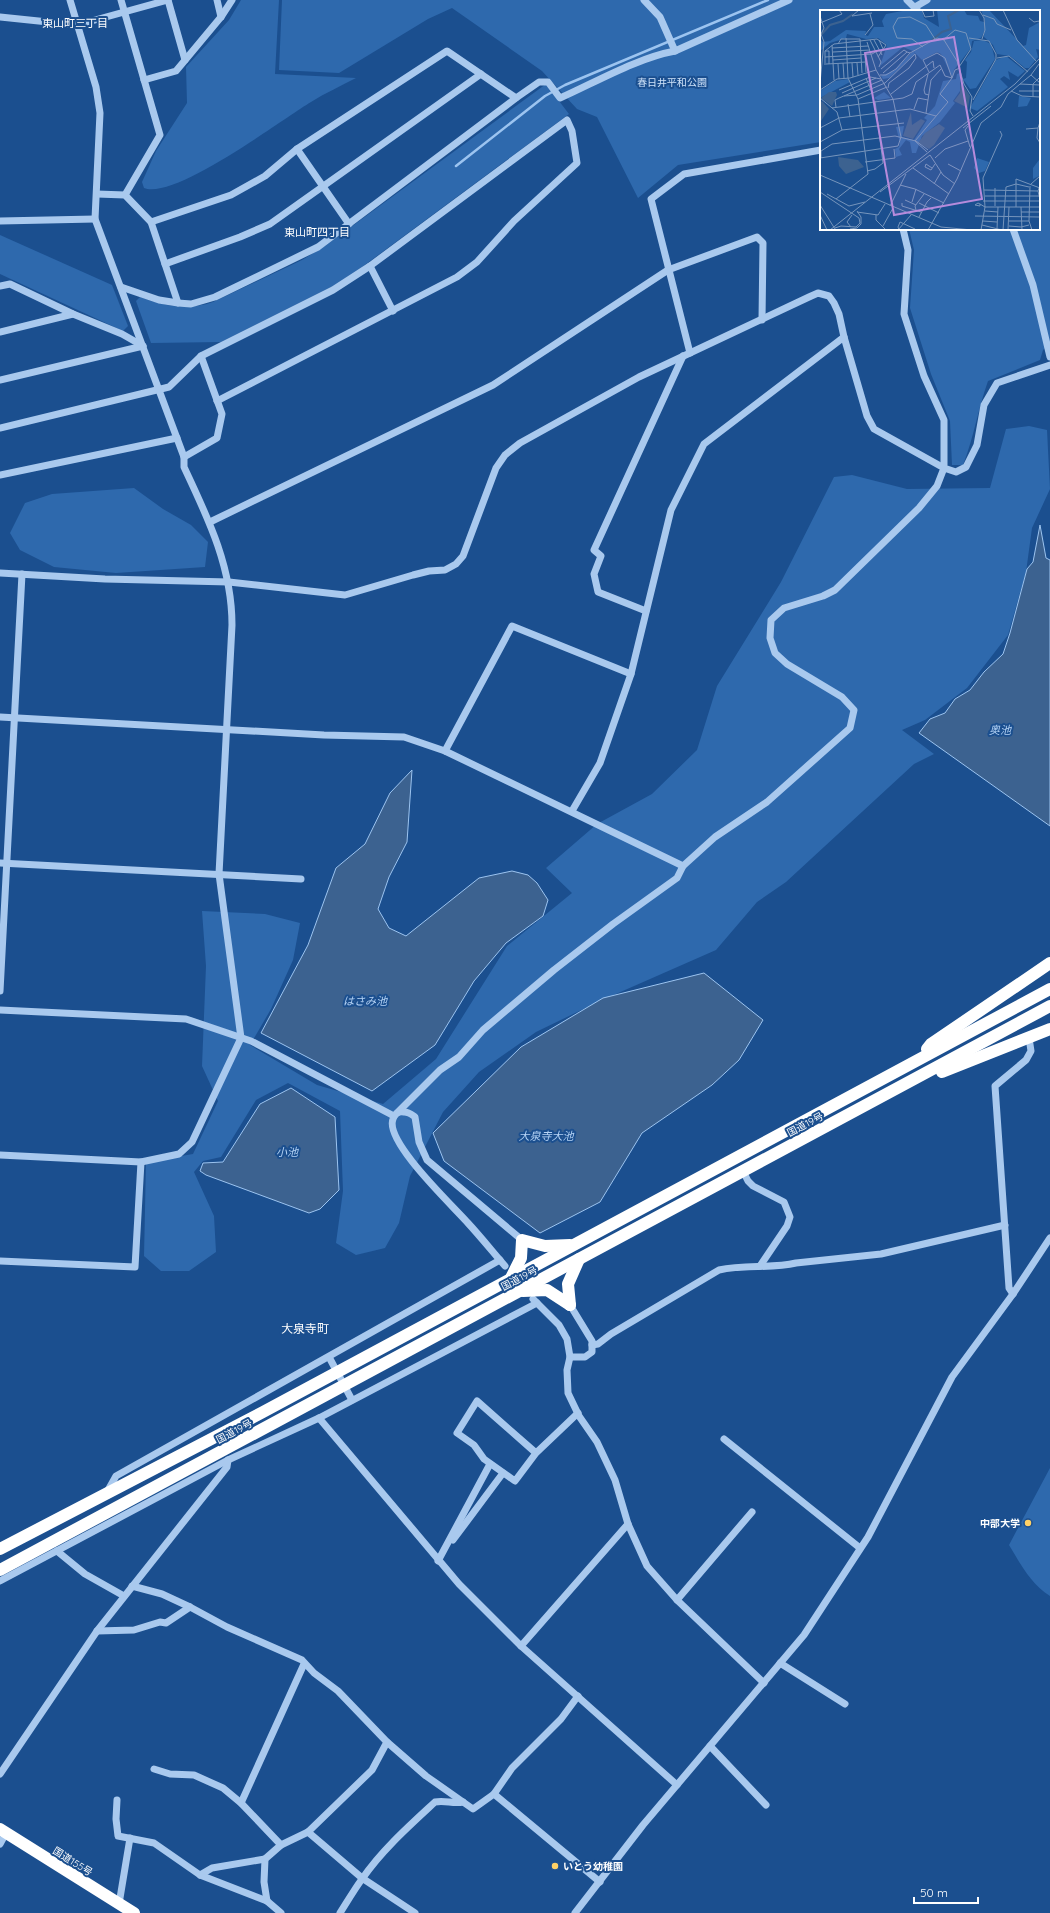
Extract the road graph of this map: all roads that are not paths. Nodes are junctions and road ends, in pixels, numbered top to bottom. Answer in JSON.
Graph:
{"nodes":[{"id":1,"x":70,"y":0,"type":"edge"},
{"id":2,"x":121,"y":0,"type":"edge"},
{"id":3,"x":168,"y":0,"type":"edge"},
{"id":4,"x":216,"y":0,"type":"edge"},
{"id":5,"x":232,"y":0,"type":"edge"},
{"id":6,"x":644,"y":0,"type":"edge"},
{"id":7,"x":789,"y":0,"type":"edge"},
{"id":8,"x":907,"y":0,"type":"edge"},
{"id":9,"x":927,"y":0,"type":"edge"},
{"id":10,"x":916,"y":9,"type":"edge"},
{"id":11,"x":125,"y":13,"type":"junction"},
{"id":12,"x":221,"y":17,"type":"junction"},
{"id":13,"x":0,"y":19,"type":"edge"},
{"id":14,"x":77,"y":25,"type":"junction"},
{"id":15,"x":675,"y":52,"type":"junction"},
{"id":16,"x":186,"y":60,"type":"junction"},
{"id":17,"x":481,"y":74,"type":"junction"},
{"id":18,"x":144,"y":80,"type":"junction"},
{"id":19,"x":516,"y":98,"type":"junction"},
{"id":20,"x":297,"y":149,"type":"junction"},
{"id":21,"x":820,"y":150,"type":"edge"},
{"id":22,"x":324,"y":187,"type":"junction"},
{"id":23,"x":96,"y":194,"type":"junction"},
{"id":24,"x":125,"y":195,"type":"junction"},
{"id":25,"x":95,"y":219,"type":"junction"},
{"id":26,"x":0,"y":221,"type":"edge"},
{"id":27,"x":151,"y":222,"type":"junction"},
{"id":28,"x":349,"y":224,"type":"junction"},
{"id":29,"x":903,"y":230,"type":"edge"},
{"id":30,"x":1013,"y":230,"type":"edge"},
{"id":31,"x":165,"y":264,"type":"junction"},
{"id":32,"x":370,"y":266,"type":"junction"},
{"id":33,"x":668,"y":270,"type":"junction"},
{"id":34,"x":0,"y":286,"type":"edge"},
{"id":35,"x":121,"y":287,"type":"junction"},
{"id":36,"x":178,"y":303,"type":"junction"},
{"id":37,"x":393,"y":311,"type":"junction"},
{"id":38,"x":73,"y":314,"type":"junction"},
{"id":39,"x":762,"y":320,"type":"junction"},
{"id":40,"x":0,"y":332,"type":"edge"},
{"id":41,"x":844,"y":337,"type":"junction"},
{"id":42,"x":143,"y":346,"type":"junction"},
{"id":43,"x":1050,"y":352,"type":"edge"},
{"id":44,"x":690,"y":353,"type":"junction"},
{"id":45,"x":201,"y":356,"type":"junction"},
{"id":46,"x":682,"y":356,"type":"junction"},
{"id":47,"x":1050,"y":365,"type":"edge"},
{"id":48,"x":0,"y":380,"type":"edge"},
{"id":49,"x":160,"y":390,"type":"junction"},
{"id":50,"x":217,"y":401,"type":"junction"},
{"id":51,"x":0,"y":428,"type":"edge"},
{"id":52,"x":176,"y":438,"type":"junction"},
{"id":53,"x":184,"y":457,"type":"junction"},
{"id":54,"x":944,"y":468,"type":"junction"},
{"id":55,"x":0,"y":473,"type":"edge"},
{"id":56,"x":210,"y":522,"type":"junction"},
{"id":57,"x":0,"y":573,"type":"edge"},
{"id":58,"x":22,"y":574,"type":"junction"},
{"id":59,"x":229,"y":582,"type":"junction"},
{"id":60,"x":646,"y":611,"type":"junction"},
{"id":61,"x":631,"y":674,"type":"junction"},
{"id":62,"x":0,"y":717,"type":"edge"},
{"id":63,"x":14,"y":718,"type":"junction"},
{"id":64,"x":226,"y":730,"type":"junction"},
{"id":65,"x":445,"y":751,"type":"junction"},
{"id":66,"x":572,"y":811,"type":"junction"},
{"id":67,"x":3,"y":863,"type":"edge"},
{"id":68,"x":683,"y":866,"type":"junction"},
{"id":69,"x":219,"y":874,"type":"junction"},
{"id":70,"x":301,"y":880,"type":"dead end"},
{"id":71,"x":1050,"y":963,"type":"edge"},
{"id":72,"x":1050,"y":989,"type":"edge"},
{"id":73,"x":0,"y":991,"type":"edge"},
{"id":74,"x":1050,"y":1006,"type":"edge"},
{"id":75,"x":0,"y":1010,"type":"edge"},
{"id":76,"x":1050,"y":1029,"type":"edge"},
{"id":77,"x":241,"y":1038,"type":"junction"},
{"id":78,"x":1029,"y":1038,"type":"junction"},
{"id":79,"x":921,"y":1058,"type":"junction"},
{"id":80,"x":928,"y":1072,"type":"junction"},
{"id":81,"x":396,"y":1114,"type":"junction"},
{"id":82,"x":0,"y":1155,"type":"edge"},
{"id":83,"x":142,"y":1162,"type":"junction"},
{"id":84,"x":743,"y":1171,"type":"junction"},
{"id":85,"x":1005,"y":1225,"type":"junction"},
{"id":86,"x":1050,"y":1238,"type":"edge"},
{"id":87,"x":522,"y":1240,"type":"junction"},
{"id":88,"x":573,"y":1245,"type":"junction"},
{"id":89,"x":579,"y":1259,"type":"junction"},
{"id":90,"x":0,"y":1261,"type":"edge"},
{"id":91,"x":760,"y":1266,"type":"junction"},
{"id":92,"x":511,"y":1278,"type":"junction"},
{"id":93,"x":520,"y":1291,"type":"junction"},
{"id":94,"x":1013,"y":1294,"type":"junction"},
{"id":95,"x":570,"y":1305,"type":"junction"},
{"id":96,"x":592,"y":1345,"type":"junction"},
{"id":97,"x":329,"y":1357,"type":"junction"},
{"id":98,"x":570,"y":1357,"type":"junction"},
{"id":99,"x":337,"y":1372,"type":"junction"},
{"id":100,"x":344,"y":1385,"type":"junction"},
{"id":101,"x":352,"y":1400,"type":"junction"},
{"id":102,"x":578,"y":1413,"type":"junction"},
{"id":103,"x":319,"y":1418,"type":"junction"},
{"id":104,"x":724,"y":1439,"type":"dead end"},
{"id":105,"x":536,"y":1453,"type":"junction"},
{"id":106,"x":228,"y":1460,"type":"junction"},
{"id":107,"x":490,"y":1464,"type":"junction"},
{"id":108,"x":503,"y":1472,"type":"junction"},
{"id":109,"x":107,"y":1492,"type":"junction"},
{"id":110,"x":752,"y":1512,"type":"dead end"},
{"id":111,"x":628,"y":1524,"type":"junction"},
{"id":112,"x":860,"y":1548,"type":"junction"},
{"id":113,"x":0,"y":1549,"type":"edge"},
{"id":114,"x":57,"y":1551,"type":"junction"},
{"id":115,"x":438,"y":1561,"type":"junction"},
{"id":116,"x":0,"y":1570,"type":"edge"},
{"id":117,"x":0,"y":1581,"type":"edge"},
{"id":118,"x":132,"y":1586,"type":"junction"},
{"id":119,"x":124,"y":1596,"type":"junction"},
{"id":120,"x":677,"y":1600,"type":"junction"},
{"id":121,"x":190,"y":1607,"type":"junction"},
{"id":122,"x":97,"y":1631,"type":"junction"},
{"id":123,"x":521,"y":1646,"type":"junction"},
{"id":124,"x":780,"y":1663,"type":"junction"},
{"id":125,"x":304,"y":1664,"type":"junction"},
{"id":126,"x":764,"y":1683,"type":"junction"},
{"id":127,"x":578,"y":1696,"type":"junction"},
{"id":128,"x":845,"y":1704,"type":"dead end"},
{"id":129,"x":387,"y":1742,"type":"junction"},
{"id":130,"x":710,"y":1746,"type":"junction"},
{"id":131,"x":154,"y":1769,"type":"dead end"},
{"id":132,"x":0,"y":1774,"type":"edge"},
{"id":133,"x":677,"y":1785,"type":"junction"},
{"id":134,"x":494,"y":1794,"type":"junction"},
{"id":135,"x":117,"y":1800,"type":"dead end"},
{"id":136,"x":463,"y":1802,"type":"junction"},
{"id":137,"x":240,"y":1803,"type":"junction"},
{"id":138,"x":766,"y":1805,"type":"dead end"},
{"id":139,"x":308,"y":1832,"type":"junction"},
{"id":140,"x":2,"y":1836,"type":"edge"},
{"id":141,"x":130,"y":1838,"type":"junction"},
{"id":142,"x":281,"y":1845,"type":"junction"},
{"id":143,"x":265,"y":1858,"type":"junction"},
{"id":144,"x":200,"y":1875,"type":"junction"},
{"id":145,"x":362,"y":1878,"type":"junction"},
{"id":146,"x":600,"y":1882,"type":"junction"},
{"id":147,"x":266,"y":1901,"type":"junction"},
{"id":148,"x":119,"y":1904,"type":"junction"},
{"id":149,"x":134,"y":1913,"type":"edge"},
{"id":150,"x":281,"y":1913,"type":"edge"},
{"id":151,"x":340,"y":1913,"type":"edge"},
{"id":152,"x":415,"y":1913,"type":"edge"},
{"id":153,"x":575,"y":1913,"type":"edge"}],
"edges":[{"from":1,"to":14,"type":"street"},
{"from":2,"to":11,"type":"street"},
{"from":3,"to":11,"type":"street"},
{"from":3,"to":16,"type":"street"},
{"from":4,"to":12,"type":"street"},
{"from":5,"to":12,"type":"street"},
{"from":6,"to":15,"type":"street"},
{"from":7,"to":15,"type":"street"},
{"from":8,"to":10,"type":"street"},
{"from":9,"to":10,"type":"street"},
{"from":11,"to":14,"type":"street"},
{"from":11,"to":18,"type":"street"},
{"from":12,"to":16,"type":"street"},
{"from":13,"to":14,"type":"street"},
{"from":14,"to":23,"type":"street"},
{"from":15,"to":19,"type":"street"},
{"from":16,"to":18,"type":"street"},
{"from":17,"to":19,"type":"street"},
{"from":17,"to":20,"type":"street"},
{"from":17,"to":22,"type":"street"},
{"from":18,"to":24,"type":"street"},
{"from":19,"to":28,"type":"street"},
{"from":20,"to":22,"type":"street"},
{"from":20,"to":27,"type":"street"},
{"from":21,"to":33,"type":"street"},
{"from":22,"to":28,"type":"street"},
{"from":22,"to":31,"type":"street"},
{"from":23,"to":24,"type":"street"},
{"from":23,"to":25,"type":"street"},
{"from":24,"to":27,"type":"street"},
{"from":25,"to":26,"type":"street"},
{"from":25,"to":35,"type":"street"},
{"from":27,"to":31,"type":"street"},
{"from":28,"to":36,"type":"street"},
{"from":29,"to":54,"type":"street"},
{"from":30,"to":43,"type":"street"},
{"from":31,"to":36,"type":"street"},
{"from":32,"to":37,"type":"street"},
{"from":32,"to":37,"type":"street"},
{"from":32,"to":45,"type":"street"},
{"from":33,"to":39,"type":"street"},
{"from":33,"to":44,"type":"street"},
{"from":33,"to":56,"type":"street"},
{"from":34,"to":38,"type":"street"},
{"from":35,"to":36,"type":"street"},
{"from":35,"to":42,"type":"street"},
{"from":37,"to":50,"type":"street"},
{"from":38,"to":40,"type":"street"},
{"from":38,"to":42,"type":"street"},
{"from":39,"to":41,"type":"street"},
{"from":39,"to":44,"type":"street"},
{"from":41,"to":54,"type":"street"},
{"from":41,"to":60,"type":"street"},
{"from":42,"to":48,"type":"street"},
{"from":42,"to":49,"type":"street"},
{"from":44,"to":46,"type":"street"},
{"from":45,"to":49,"type":"street"},
{"from":45,"to":50,"type":"street"},
{"from":46,"to":59,"type":"street"},
{"from":46,"to":60,"type":"street"},
{"from":47,"to":54,"type":"street"},
{"from":49,"to":51,"type":"street"},
{"from":49,"to":52,"type":"street"},
{"from":50,"to":53,"type":"street"},
{"from":52,"to":53,"type":"street"},
{"from":52,"to":55,"type":"street"},
{"from":53,"to":56,"type":"street"},
{"from":54,"to":68,"type":"street"},
{"from":56,"to":59,"type":"street"},
{"from":57,"to":58,"type":"street"},
{"from":58,"to":59,"type":"street"},
{"from":58,"to":63,"type":"street"},
{"from":59,"to":64,"type":"street"},
{"from":60,"to":61,"type":"street"},
{"from":61,"to":65,"type":"street"},
{"from":61,"to":66,"type":"street"},
{"from":62,"to":63,"type":"street"},
{"from":63,"to":64,"type":"street"},
{"from":63,"to":67,"type":"street"},
{"from":64,"to":65,"type":"street"},
{"from":64,"to":69,"type":"street"},
{"from":65,"to":66,"type":"street"},
{"from":66,"to":68,"type":"street"},
{"from":67,"to":69,"type":"street"},
{"from":67,"to":73,"type":"street"},
{"from":68,"to":81,"type":"street"},
{"from":69,"to":70,"type":"street"},
{"from":69,"to":77,"type":"street"},
{"from":71,"to":79,"type":"highway"},
{"from":72,"to":79,"type":"highway","name":"国道19号"},
{"from":74,"to":80,"type":"highway","name":"国道19号"},
{"from":75,"to":77,"type":"street"},
{"from":76,"to":78,"type":"highway"},
{"from":77,"to":81,"type":"street"},
{"from":77,"to":83,"type":"street"},
{"from":78,"to":80,"type":"highway"},
{"from":78,"to":85,"type":"street"},
{"from":79,"to":88,"type":"highway","name":"国道19号"},
{"from":80,"to":84,"type":"highway","name":"国道19号"},
{"from":81,"to":87,"type":"street"},
{"from":81,"to":97,"type":"street"},
{"from":82,"to":83,"type":"street"},
{"from":83,"to":90,"type":"street"},
{"from":84,"to":89,"type":"highway","name":"国道19号"},
{"from":84,"to":91,"type":"street"},
{"from":85,"to":91,"type":"street"},
{"from":85,"to":94,"type":"street"},
{"from":86,"to":94,"type":"street"},
{"from":87,"to":88,"type":"highway"},
{"from":87,"to":92,"type":"highway"},
{"from":88,"to":92,"type":"highway","name":"国道19号"},
{"from":89,"to":93,"type":"highway","name":"国道19号"},
{"from":89,"to":95,"type":"highway"},
{"from":91,"to":96,"type":"street"},
{"from":92,"to":99,"type":"highway","name":"国道19号"},
{"from":93,"to":95,"type":"highway"},
{"from":93,"to":100,"type":"highway","name":"国道19号"},
{"from":94,"to":112,"type":"street"},
{"from":95,"to":96,"type":"street"},
{"from":96,"to":98,"type":"street"},
{"from":97,"to":99,"type":"street"},
{"from":97,"to":109,"type":"street"},
{"from":98,"to":101,"type":"street"},
{"from":98,"to":102,"type":"street"},
{"from":99,"to":100,"type":"street"},
{"from":99,"to":109,"type":"highway","name":"国道19号"},
{"from":100,"to":101,"type":"street"},
{"from":100,"to":116,"type":"highway","name":"国道19号"},
{"from":101,"to":103,"type":"street"},
{"from":102,"to":105,"type":"street"},
{"from":102,"to":111,"type":"street"},
{"from":103,"to":106,"type":"street"},
{"from":103,"to":115,"type":"street"},
{"from":104,"to":112,"type":"street"},
{"from":105,"to":107,"type":"street"},
{"from":105,"to":108,"type":"street"},
{"from":106,"to":114,"type":"street"},
{"from":106,"to":118,"type":"street"},
{"from":107,"to":108,"type":"street"},
{"from":107,"to":115,"type":"street"},
{"from":108,"to":115,"type":"street"},
{"from":109,"to":113,"type":"highway","name":"国道19号"},
{"from":110,"to":120,"type":"street"},
{"from":111,"to":120,"type":"street"},
{"from":111,"to":123,"type":"street"},
{"from":112,"to":124,"type":"street"},
{"from":114,"to":117,"type":"street"},
{"from":114,"to":119,"type":"street"},
{"from":115,"to":123,"type":"street"},
{"from":118,"to":119,"type":"street"},
{"from":118,"to":121,"type":"street"},
{"from":119,"to":122,"type":"street"},
{"from":120,"to":126,"type":"street"},
{"from":121,"to":122,"type":"street"},
{"from":121,"to":125,"type":"street"},
{"from":122,"to":132,"type":"street"},
{"from":123,"to":127,"type":"street"},
{"from":124,"to":126,"type":"street"},
{"from":124,"to":128,"type":"street"},
{"from":125,"to":129,"type":"street"},
{"from":125,"to":137,"type":"street"},
{"from":126,"to":130,"type":"street"},
{"from":127,"to":133,"type":"street"},
{"from":127,"to":134,"type":"street"},
{"from":129,"to":136,"type":"street"},
{"from":129,"to":139,"type":"street"},
{"from":130,"to":133,"type":"street"},
{"from":130,"to":138,"type":"street"},
{"from":131,"to":137,"type":"street"},
{"from":133,"to":146,"type":"street"},
{"from":134,"to":136,"type":"street"},
{"from":134,"to":146,"type":"street"},
{"from":135,"to":141,"type":"street"},
{"from":136,"to":145,"type":"street"},
{"from":137,"to":142,"type":"street"},
{"from":139,"to":142,"type":"street"},
{"from":139,"to":145,"type":"street"},
{"from":140,"to":148,"type":"highway","name":"国道155号"},
{"from":141,"to":144,"type":"street"},
{"from":141,"to":148,"type":"street"},
{"from":142,"to":143,"type":"street"},
{"from":143,"to":144,"type":"street"},
{"from":143,"to":147,"type":"street"},
{"from":144,"to":147,"type":"street"},
{"from":145,"to":151,"type":"street"},
{"from":145,"to":152,"type":"street"},
{"from":146,"to":153,"type":"street"},
{"from":147,"to":150,"type":"street"},
{"from":148,"to":149,"type":"highway","name":"国道155号"}]}
